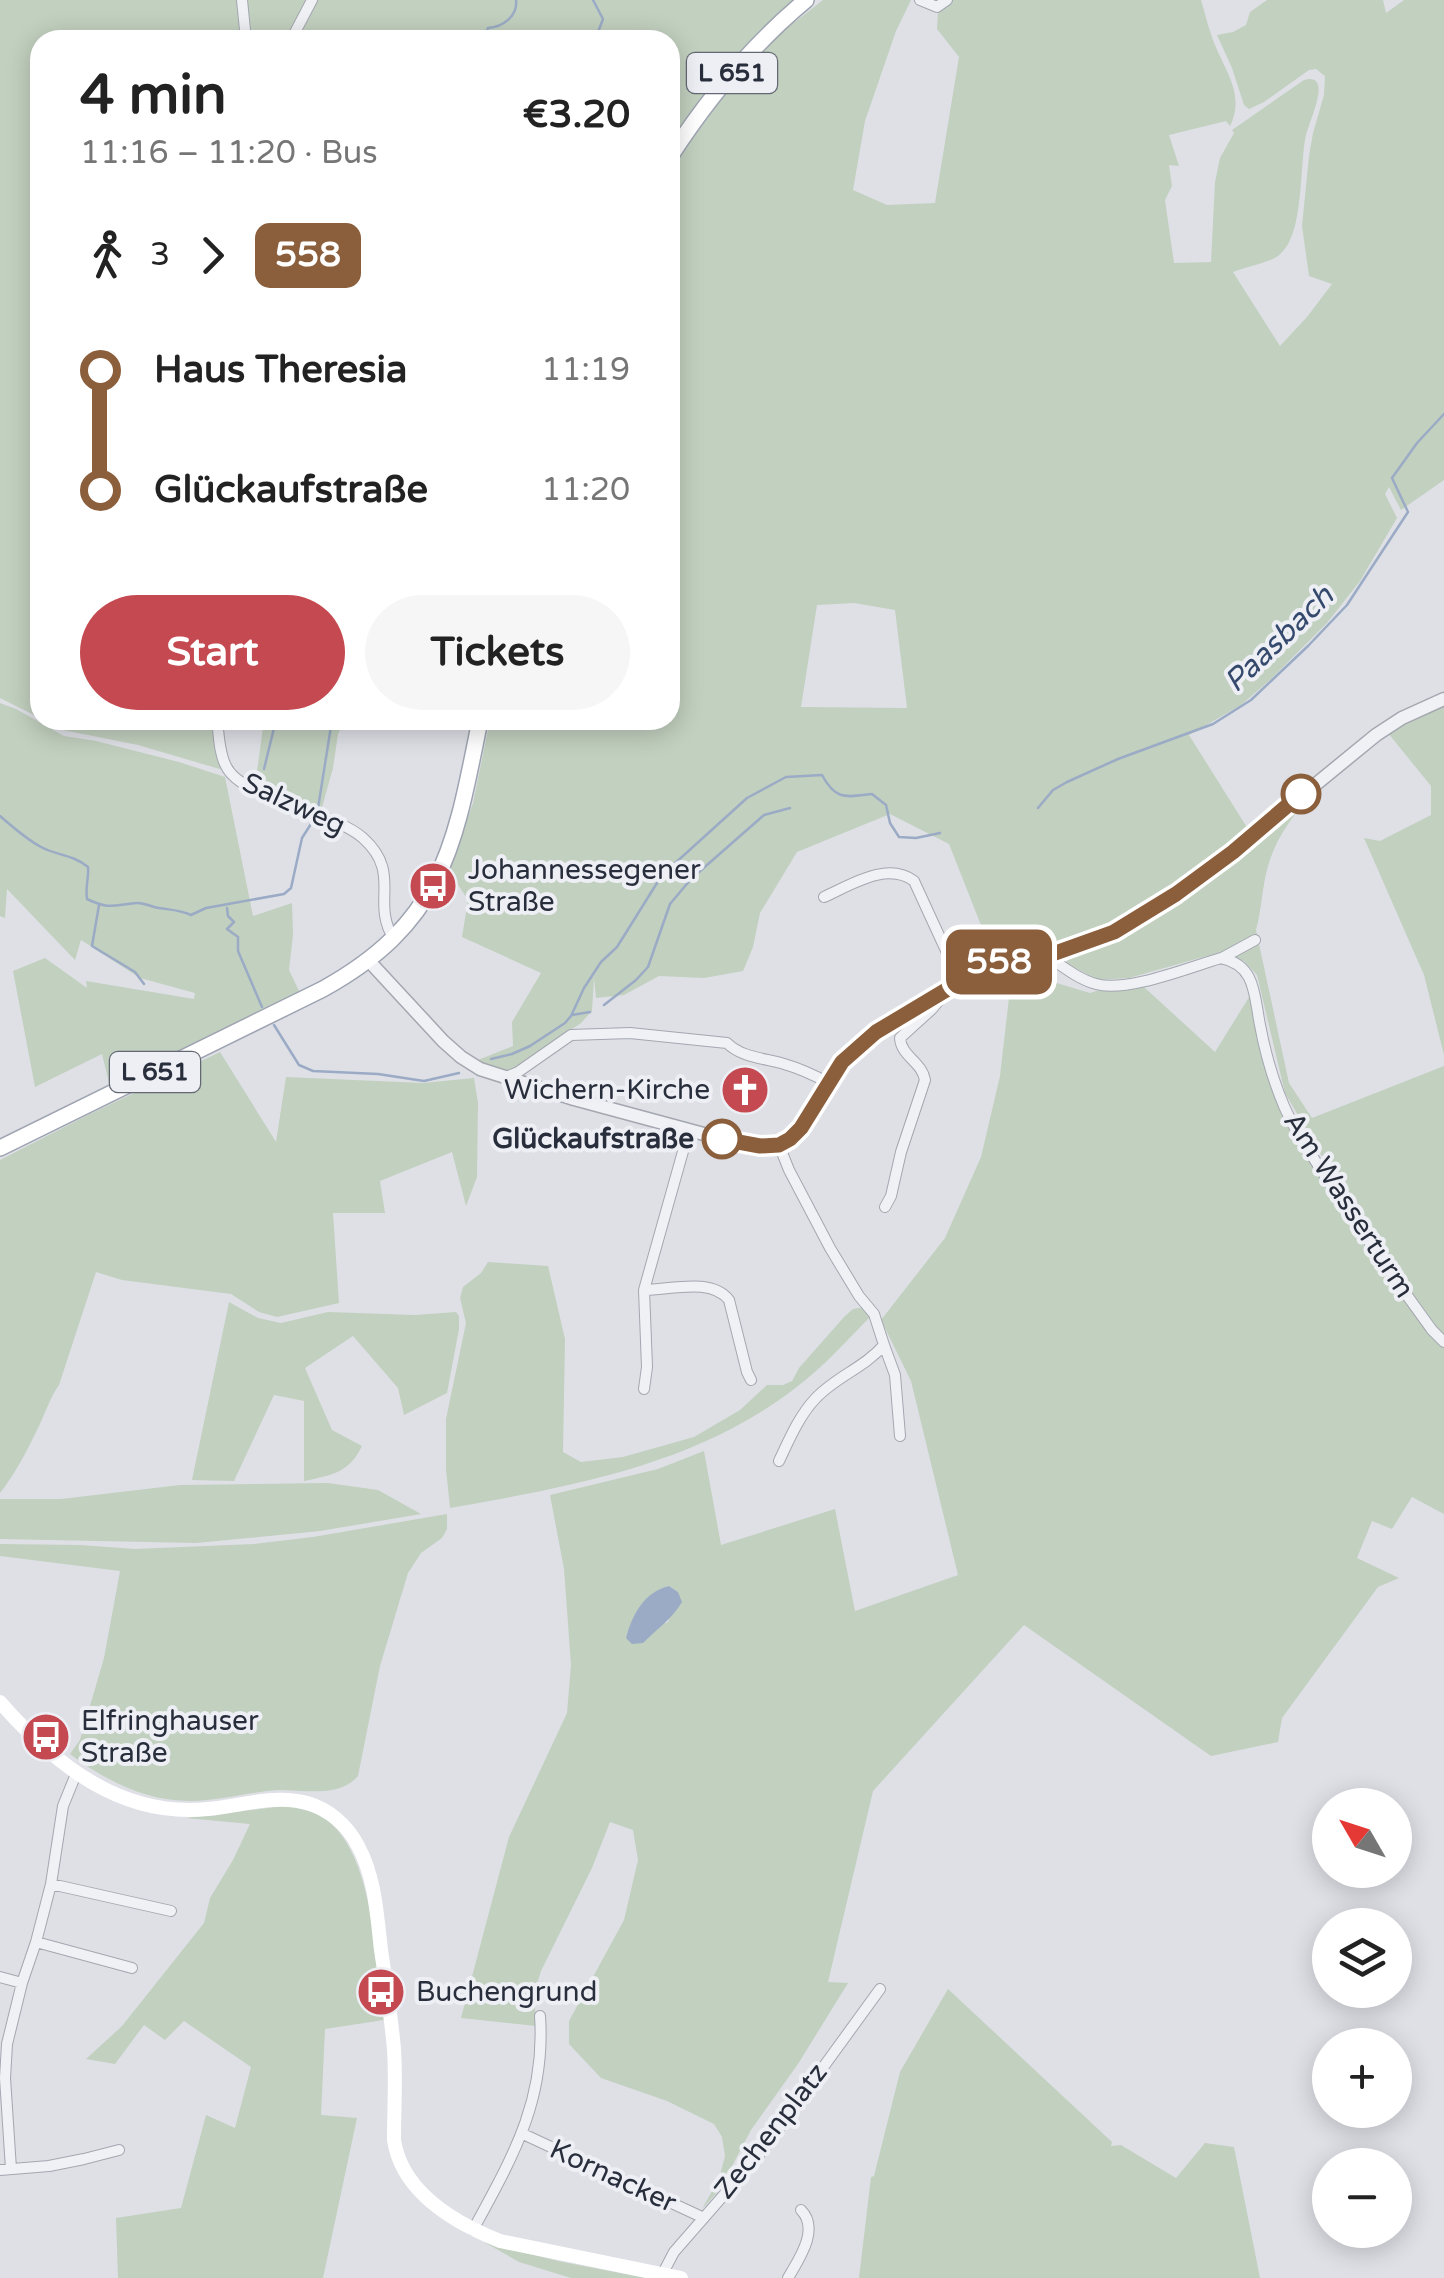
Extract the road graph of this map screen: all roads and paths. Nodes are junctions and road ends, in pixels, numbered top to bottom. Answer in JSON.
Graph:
{"nodes":[{"id":1,"x":242,"y":0,"type":"edge"},
{"id":2,"x":312,"y":0,"type":"edge"},
{"id":3,"x":806,"y":0,"type":"edge"},
{"id":4,"x":947,"y":0,"type":"edge"},
{"id":5,"x":924,"y":2,"type":"edge"},
{"id":6,"x":245,"y":30,"type":"edge"},
{"id":7,"x":296,"y":30,"type":"edge"},
{"id":8,"x":680,"y":142,"type":"edge"},
{"id":9,"x":1444,"y":699,"type":"edge"},
{"id":10,"x":219,"y":730,"type":"edge"},
{"id":11,"x":478,"y":730,"type":"edge"},
{"id":12,"x":824,"y":897,"type":"dead end"},
{"id":13,"x":394,"y":939,"type":"junction"},
{"id":14,"x":1254,"y":940,"type":"dead end"},
{"id":15,"x":1047,"y":956,"type":"junction"},
{"id":16,"x":1221,"y":958,"type":"junction"},
{"id":17,"x":369,"y":961,"type":"junction"},
{"id":18,"x":955,"y":984,"type":"junction"},
{"id":19,"x":506,"y":1077,"type":"junction"},
{"id":20,"x":828,"y":1083,"type":"junction"},
{"id":21,"x":689,"y":1130,"type":"junction"},
{"id":22,"x":779,"y":1145,"type":"junction"},
{"id":23,"x":0,"y":1148,"type":"edge"},
{"id":24,"x":885,"y":1206,"type":"dead end"},
{"id":25,"x":644,"y":1290,"type":"junction"},
{"id":26,"x":1444,"y":1342,"type":"edge"},
{"id":27,"x":884,"y":1345,"type":"junction"},
{"id":28,"x":751,"y":1380,"type":"dead end"},
{"id":29,"x":644,"y":1390,"type":"dead end"},
{"id":30,"x":900,"y":1436,"type":"dead end"},
{"id":31,"x":779,"y":1460,"type":"dead end"},
{"id":32,"x":1,"y":1708,"type":"edge"},
{"id":33,"x":76,"y":1774,"type":"junction"},
{"id":34,"x":50,"y":1884,"type":"junction"},
{"id":35,"x":170,"y":1911,"type":"dead end"},
{"id":36,"x":36,"y":1942,"type":"junction"},
{"id":37,"x":132,"y":1968,"type":"dead end"},
{"id":38,"x":0,"y":1977,"type":"edge"},
{"id":39,"x":22,"y":1983,"type":"junction"},
{"id":40,"x":880,"y":1989,"type":"dead end"},
{"id":41,"x":540,"y":2016,"type":"dead end"},
{"id":42,"x":3,"y":2091,"type":"edge"},
{"id":43,"x":523,"y":2134,"type":"junction"},
{"id":44,"x":118,"y":2150,"type":"dead end"},
{"id":45,"x":6,"y":2170,"type":"edge"},
{"id":46,"x":801,"y":2210,"type":"dead end"},
{"id":47,"x":704,"y":2218,"type":"junction"},
{"id":48,"x":473,"y":2230,"type":"junction"},
{"id":49,"x":663,"y":2274,"type":"junction"},
{"id":50,"x":681,"y":2278,"type":"edge"},
{"id":51,"x":788,"y":2278,"type":"edge"}],
"edges":[{"from":1,"to":6,"type":"street"},
{"from":2,"to":7,"type":"street"},
{"from":3,"to":8,"type":"main road","number":"L 651"},
{"from":4,"to":5,"type":"street"},
{"from":9,"to":15,"type":"street"},
{"from":10,"to":13,"type":"street","name":"Salzweg"},
{"from":11,"to":13,"type":"main road","number":"L 651"},
{"from":12,"to":18,"type":"street"},
{"from":13,"to":17,"type":"main road","number":"L 651"},
{"from":14,"to":16,"type":"street"},
{"from":15,"to":16,"type":"street"},
{"from":15,"to":18,"type":"street"},
{"from":16,"to":26,"type":"street","name":"Am Wasserturm"},
{"from":17,"to":19,"type":"street"},
{"from":17,"to":23,"type":"main road","number":"L 651"},
{"from":18,"to":20,"type":"street"},
{"from":18,"to":24,"type":"street"},
{"from":19,"to":20,"type":"street"},
{"from":19,"to":21,"type":"street"},
{"from":20,"to":22,"type":"street"},
{"from":21,"to":22,"type":"street"},
{"from":21,"to":25,"type":"street"},
{"from":22,"to":27,"type":"street"},
{"from":25,"to":28,"type":"street"},
{"from":25,"to":29,"type":"street"},
{"from":27,"to":30,"type":"street"},
{"from":27,"to":31,"type":"street"},
{"from":32,"to":33,"type":"main road"},
{"from":33,"to":34,"type":"street"},
{"from":33,"to":48,"type":"main road"},
{"from":34,"to":35,"type":"street"},
{"from":34,"to":36,"type":"street"},
{"from":36,"to":37,"type":"street"},
{"from":36,"to":39,"type":"street"},
{"from":38,"to":39,"type":"street"},
{"from":39,"to":42,"type":"street"},
{"from":40,"to":47,"type":"street","name":"Zechenplatz"},
{"from":41,"to":43,"type":"street"},
{"from":42,"to":45,"type":"street"},
{"from":43,"to":47,"type":"street","name":"Kornacker"},
{"from":43,"to":48,"type":"street"},
{"from":44,"to":45,"type":"street"},
{"from":46,"to":51,"type":"street"},
{"from":47,"to":49,"type":"street","name":"Zechenplatz"},
{"from":48,"to":49,"type":"main road"},
{"from":49,"to":50,"type":"main road"}]}
